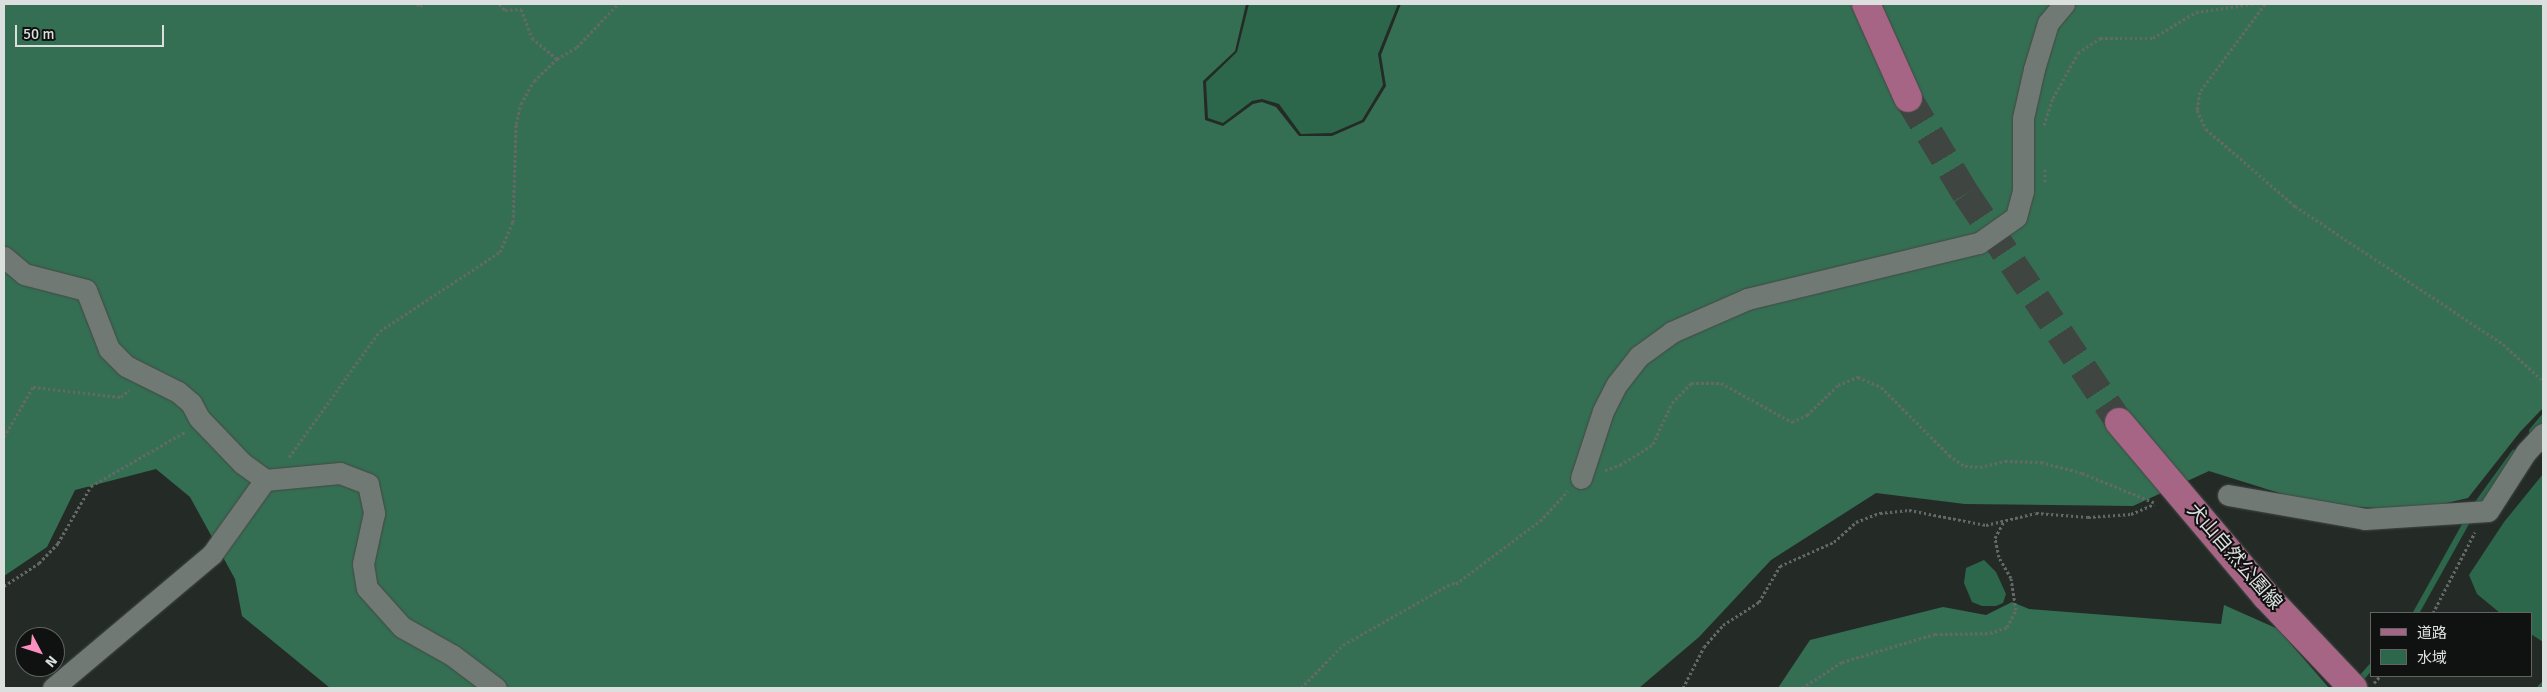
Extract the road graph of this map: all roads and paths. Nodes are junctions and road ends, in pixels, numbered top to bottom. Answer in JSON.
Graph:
{"nodes":[{"id":1,"x":417,"y":4,"type":"edge"},
{"id":2,"x":424,"y":4,"type":"edge"},
{"id":3,"x":500,"y":4,"type":"edge"},
{"id":4,"x":618,"y":4,"type":"edge"},
{"id":5,"x":1866,"y":4,"type":"edge"},
{"id":6,"x":2064,"y":4,"type":"edge"},
{"id":7,"x":2252,"y":4,"type":"edge"},
{"id":8,"x":2265,"y":4,"type":"edge"},
{"id":9,"x":557,"y":59,"type":"junction"},
{"id":10,"x":1908,"y":98,"type":"tunnel mouth"},
{"id":11,"x":2043,"y":128,"type":"dead end"},
{"id":12,"x":2045,"y":162,"type":"dead end"},
{"id":13,"x":2044,"y":186,"type":"dead end"},
{"id":14,"x":4,"y":258,"type":"edge"},
{"id":15,"x":145,"y":375,"type":"junction"},
{"id":16,"x":2543,"y":382,"type":"edge"},
{"id":17,"x":200,"y":418,"type":"junction"},
{"id":18,"x":2119,"y":422,"type":"tunnel mouth"},
{"id":19,"x":2543,"y":434,"type":"edge"},
{"id":20,"x":4,"y":437,"type":"edge"},
{"id":21,"x":1581,"y":478,"type":"junction"},
{"id":22,"x":265,"y":480,"type":"junction"},
{"id":23,"x":2228,"y":495,"type":"dead end"},
{"id":24,"x":2484,"y":511,"type":"junction"},
{"id":25,"x":2004,"y":521,"type":"junction"},
{"id":26,"x":4,"y":586,"type":"edge"},
{"id":27,"x":2434,"y":612,"type":"edge"},
{"id":28,"x":52,"y":688,"type":"edge"},
{"id":29,"x":496,"y":688,"type":"edge"},
{"id":30,"x":1301,"y":688,"type":"edge"},
{"id":31,"x":1684,"y":688,"type":"edge"},
{"id":32,"x":1802,"y":688,"type":"edge"},
{"id":33,"x":2353,"y":688,"type":"edge"}],
"edges":[{"from":1,"to":2,"type":"path"},
{"from":3,"to":9,"type":"path"},
{"from":4,"to":9,"type":"path"},
{"from":5,"to":10,"type":"main road"},
{"from":6,"to":21,"type":"street"},
{"from":7,"to":11,"type":"path"},
{"from":8,"to":16,"type":"path"},
{"from":9,"to":22,"type":"path"},
{"from":12,"to":13,"type":"path"},
{"from":14,"to":15,"type":"street"},
{"from":15,"to":17,"type":"street"},
{"from":15,"to":20,"type":"path"},
{"from":17,"to":22,"type":"street"},
{"from":17,"to":26,"type":"path"},
{"from":18,"to":33,"type":"main road","name":"犬山自然公園線"},
{"from":19,"to":24,"type":"street"},
{"from":21,"to":25,"type":"path"},
{"from":21,"to":30,"type":"path"},
{"from":22,"to":28,"type":"street"},
{"from":22,"to":29,"type":"street"},
{"from":23,"to":24,"type":"street"},
{"from":24,"to":27,"type":"path"},
{"from":25,"to":31,"type":"path"},
{"from":25,"to":32,"type":"path"}]}
